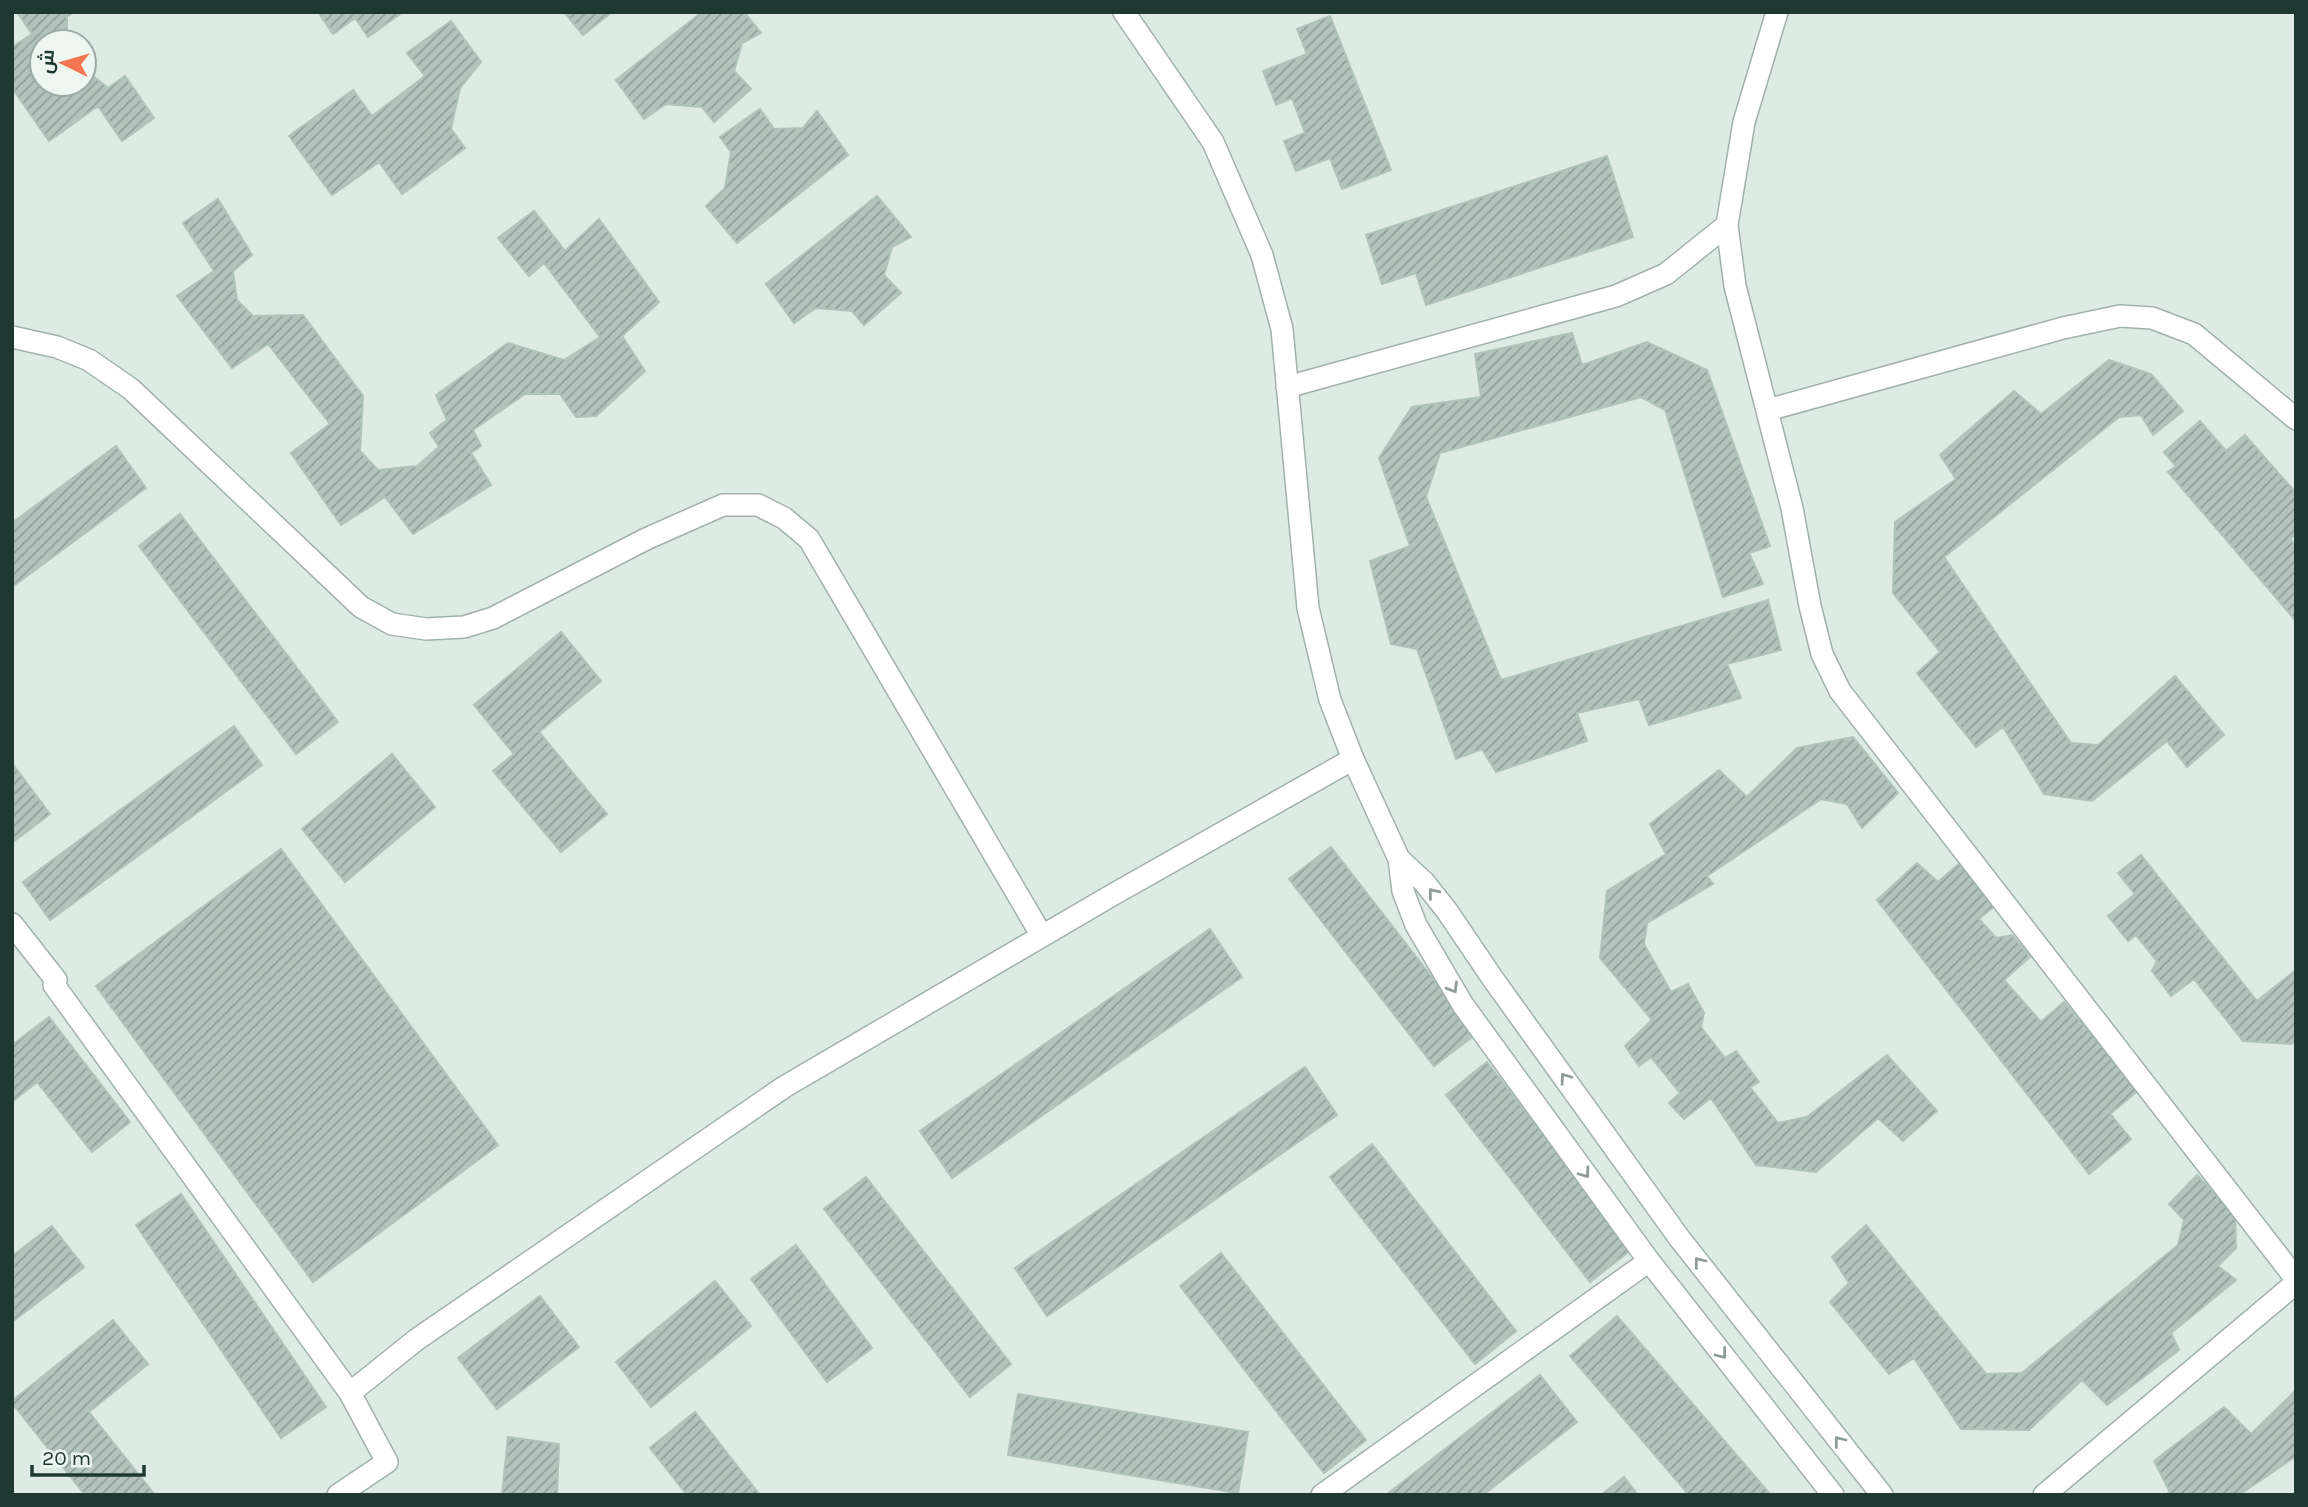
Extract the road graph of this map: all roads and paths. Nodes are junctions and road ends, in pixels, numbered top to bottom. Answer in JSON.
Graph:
{"nodes":[{"id":1,"x":1124,"y":12,"type":"edge"},
{"id":2,"x":1777,"y":12,"type":"edge"},
{"id":3,"x":1727,"y":225,"type":"junction"},
{"id":4,"x":12,"y":337,"type":"edge"},
{"id":5,"x":1287,"y":387,"type":"junction"},
{"id":6,"x":1769,"y":410,"type":"junction"},
{"id":7,"x":2296,"y":419,"type":"edge"},
{"id":8,"x":1353,"y":759,"type":"junction"},
{"id":9,"x":1399,"y":859,"type":"junction"},
{"id":10,"x":12,"y":924,"type":"edge"},
{"id":11,"x":1042,"y":936,"type":"junction"},
{"id":12,"x":1649,"y":1261,"type":"junction"},
{"id":13,"x":2296,"y":1281,"type":"edge"},
{"id":14,"x":350,"y":1393,"type":"junction"},
{"id":15,"x":338,"y":1495,"type":"edge"},
{"id":16,"x":1322,"y":1495,"type":"edge"},
{"id":17,"x":1833,"y":1495,"type":"edge"},
{"id":18,"x":1882,"y":1495,"type":"edge"},
{"id":19,"x":2044,"y":1495,"type":"edge"}],
"edges":[{"from":1,"to":5,"type":"street"},
{"from":2,"to":3,"type":"street"},
{"from":3,"to":5,"type":"street"},
{"from":3,"to":6,"type":"street"},
{"from":4,"to":11,"type":"street"},
{"from":5,"to":8,"type":"street"},
{"from":6,"to":7,"type":"street"},
{"from":6,"to":13,"type":"street"},
{"from":8,"to":9,"type":"street"},
{"from":8,"to":11,"type":"street"},
{"from":9,"to":12,"type":"street","one_way":true},
{"from":18,"to":9,"type":"street","one_way":true},
{"from":10,"to":14,"type":"street"},
{"from":11,"to":14,"type":"street"},
{"from":12,"to":16,"type":"street"},
{"from":12,"to":17,"type":"street","one_way":true},
{"from":13,"to":19,"type":"street"},
{"from":14,"to":15,"type":"street"}]}
